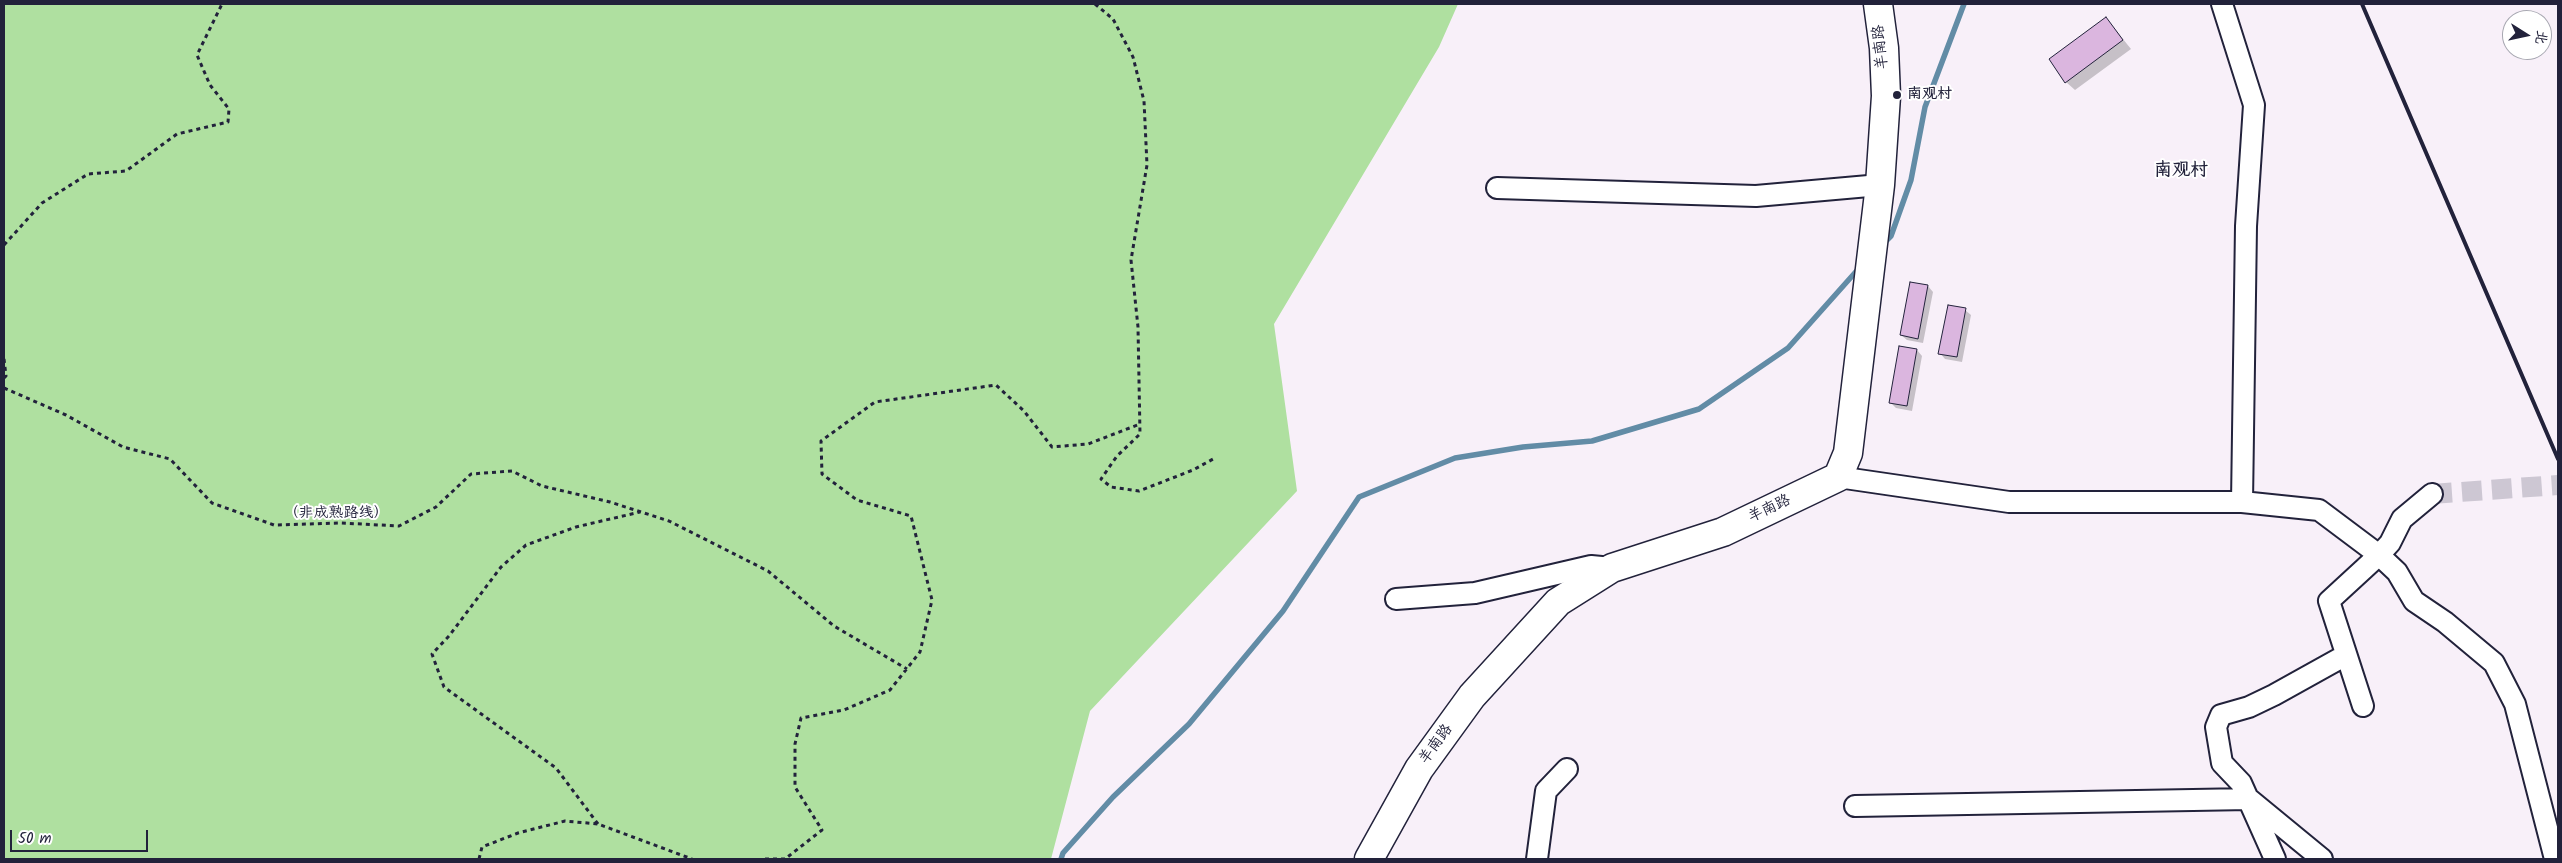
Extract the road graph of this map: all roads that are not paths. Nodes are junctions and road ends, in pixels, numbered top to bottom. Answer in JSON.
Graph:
{"nodes":[{"id":1,"x":1878,"y":4,"type":"edge"},
{"id":2,"x":2222,"y":4,"type":"edge"},
{"id":3,"x":1880,"y":185,"type":"junction"},
{"id":4,"x":1497,"y":188,"type":"dead end"},
{"id":5,"x":1838,"y":477,"type":"junction"},
{"id":6,"x":2432,"y":494,"type":"tunnel mouth"},
{"id":7,"x":2242,"y":502,"type":"junction"},
{"id":8,"x":2379,"y":555,"type":"junction"},
{"id":9,"x":1612,"y":568,"type":"junction"},
{"id":10,"x":1396,"y":599,"type":"dead end"},
{"id":11,"x":2346,"y":655,"type":"junction"},
{"id":12,"x":2362,"y":706,"type":"dead end"},
{"id":13,"x":1567,"y":768,"type":"dead end"},
{"id":14,"x":2249,"y":799,"type":"junction"},
{"id":15,"x":1855,"y":806,"type":"dead end"},
{"id":16,"x":1370,"y":859,"type":"edge"},
{"id":17,"x":1537,"y":859,"type":"edge"},
{"id":18,"x":2275,"y":859,"type":"edge"},
{"id":19,"x":2322,"y":859,"type":"edge"},
{"id":20,"x":2555,"y":859,"type":"edge"}],
"edges":[{"from":1,"to":3,"type":"street","name":"羊南路"},
{"from":2,"to":7,"type":"street"},
{"from":3,"to":4,"type":"street"},
{"from":3,"to":5,"type":"street","name":"羊南路"},
{"from":5,"to":7,"type":"street"},
{"from":5,"to":9,"type":"street","name":"羊南路"},
{"from":6,"to":8,"type":"street"},
{"from":7,"to":8,"type":"street"},
{"from":8,"to":11,"type":"street"},
{"from":8,"to":20,"type":"street"},
{"from":9,"to":10,"type":"street"},
{"from":9,"to":16,"type":"street","name":"羊南路"},
{"from":11,"to":12,"type":"street"},
{"from":11,"to":14,"type":"street"},
{"from":13,"to":17,"type":"street"},
{"from":14,"to":15,"type":"street"},
{"from":14,"to":18,"type":"street"},
{"from":14,"to":19,"type":"street"}]}
